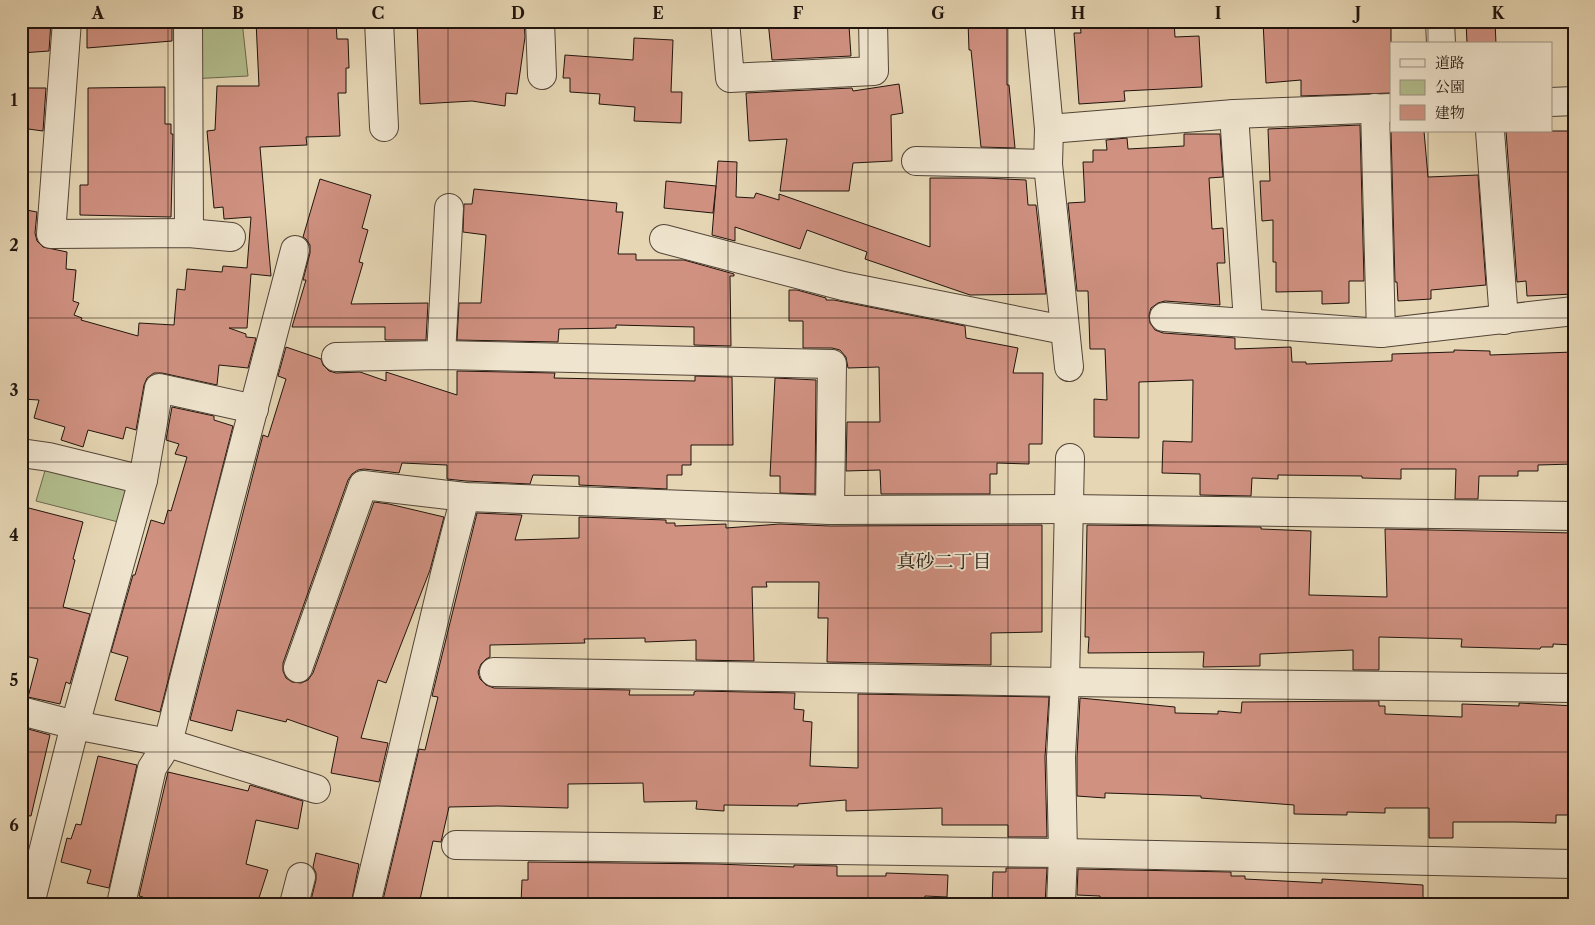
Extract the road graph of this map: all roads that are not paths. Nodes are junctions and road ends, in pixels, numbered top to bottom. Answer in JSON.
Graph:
{"nodes":[{"id":1,"x":67,"y":21,"type":"edge"},
{"id":2,"x":188,"y":21,"type":"edge"},
{"id":3,"x":379,"y":21,"type":"edge"},
{"id":4,"x":540,"y":21,"type":"edge"},
{"id":5,"x":725,"y":21,"type":"edge"},
{"id":6,"x":873,"y":21,"type":"edge"},
{"id":7,"x":1039,"y":21,"type":"edge"},
{"id":8,"x":1440,"y":21,"type":"edge"},
{"id":9,"x":1441,"y":42,"type":"edge"},
{"id":10,"x":542,"y":74,"type":"dead end"},
{"id":11,"x":1574,"y":101,"type":"edge"},
{"id":12,"x":1552,"y":102,"type":"edge"},
{"id":13,"x":1383,"y":108,"type":"edge"},
{"id":14,"x":1234,"y":114,"type":"junction"},
{"id":15,"x":384,"y":127,"type":"dead end"},
{"id":16,"x":1050,"y":130,"type":"junction"},
{"id":17,"x":1490,"y":132,"type":"edge"},
{"id":18,"x":916,"y":161,"type":"dead end"},
{"id":19,"x":1048,"y":164,"type":"junction"},
{"id":20,"x":449,"y":208,"type":"dead end"},
{"id":21,"x":189,"y":233,"type":"junction"},
{"id":22,"x":231,"y":237,"type":"dead end"},
{"id":23,"x":664,"y":238,"type":"dead end"},
{"id":24,"x":295,"y":250,"type":"dead end"},
{"id":25,"x":1574,"y":312,"type":"edge"},
{"id":26,"x":1164,"y":317,"type":"dead end"},
{"id":27,"x":1504,"y":320,"type":"junction"},
{"id":28,"x":1248,"y":322,"type":"junction"},
{"id":29,"x":1064,"y":330,"type":"junction"},
{"id":30,"x":1381,"y":334,"type":"junction"},
{"id":31,"x":441,"y":355,"type":"junction"},
{"id":32,"x":336,"y":357,"type":"dead end"},
{"id":33,"x":1069,"y":367,"type":"dead end"},
{"id":34,"x":254,"y":409,"type":"junction"},
{"id":35,"x":21,"y":453,"type":"edge"},
{"id":36,"x":1070,"y":458,"type":"dead end"},
{"id":37,"x":143,"y":480,"type":"junction"},
{"id":38,"x":465,"y":497,"type":"junction"},
{"id":39,"x":830,"y":510,"type":"junction"},
{"id":40,"x":1069,"y":510,"type":"junction"},
{"id":41,"x":1574,"y":516,"type":"edge"},
{"id":42,"x":298,"y":668,"type":"dead end"},
{"id":43,"x":494,"y":672,"type":"dead end"},
{"id":44,"x":1065,"y":682,"type":"junction"},
{"id":45,"x":1574,"y":688,"type":"edge"},
{"id":46,"x":21,"y":711,"type":"edge"},
{"id":47,"x":75,"y":725,"type":"junction"},
{"id":48,"x":168,"y":743,"type":"junction"},
{"id":49,"x":316,"y":789,"type":"dead end"},
{"id":50,"x":456,"y":845,"type":"dead end"},
{"id":51,"x":1063,"y":853,"type":"junction"},
{"id":52,"x":1574,"y":864,"type":"edge"},
{"id":53,"x":301,"y":877,"type":"dead end"},
{"id":54,"x":30,"y":904,"type":"edge"},
{"id":55,"x":121,"y":904,"type":"edge"},
{"id":56,"x":294,"y":904,"type":"edge"},
{"id":57,"x":366,"y":904,"type":"edge"},
{"id":58,"x":1061,"y":904,"type":"edge"}],
"edges":[{"from":1,"to":21,"type":"street"},
{"from":2,"to":21,"type":"street"},
{"from":3,"to":15,"type":"street"},
{"from":4,"to":10,"type":"street"},
{"from":5,"to":6,"type":"street"},
{"from":7,"to":16,"type":"street"},
{"from":8,"to":9,"type":"street"},
{"from":11,"to":12,"type":"street"},
{"from":13,"to":14,"type":"street"},
{"from":13,"to":30,"type":"street"},
{"from":14,"to":16,"type":"street"},
{"from":14,"to":28,"type":"street"},
{"from":16,"to":19,"type":"street"},
{"from":17,"to":27,"type":"street"},
{"from":18,"to":19,"type":"street"},
{"from":19,"to":29,"type":"street"},
{"from":20,"to":31,"type":"street"},
{"from":21,"to":22,"type":"street"},
{"from":23,"to":29,"type":"street"},
{"from":24,"to":34,"type":"street"},
{"from":25,"to":27,"type":"street"},
{"from":26,"to":28,"type":"street"},
{"from":27,"to":30,"type":"street"},
{"from":28,"to":30,"type":"street"},
{"from":29,"to":33,"type":"street"},
{"from":31,"to":32,"type":"street"},
{"from":31,"to":39,"type":"street"},
{"from":34,"to":37,"type":"street"},
{"from":34,"to":48,"type":"street"},
{"from":35,"to":37,"type":"street"},
{"from":36,"to":40,"type":"street"},
{"from":37,"to":47,"type":"street"},
{"from":38,"to":39,"type":"street"},
{"from":38,"to":42,"type":"street"},
{"from":38,"to":57,"type":"street"},
{"from":39,"to":40,"type":"street"},
{"from":40,"to":41,"type":"street"},
{"from":40,"to":44,"type":"street"},
{"from":43,"to":44,"type":"street"},
{"from":44,"to":45,"type":"street"},
{"from":44,"to":51,"type":"street"},
{"from":46,"to":47,"type":"street"},
{"from":47,"to":48,"type":"street"},
{"from":47,"to":54,"type":"street"},
{"from":48,"to":49,"type":"street"},
{"from":48,"to":55,"type":"street"},
{"from":50,"to":51,"type":"street"},
{"from":51,"to":52,"type":"street"},
{"from":51,"to":58,"type":"street"},
{"from":53,"to":56,"type":"street"}]}
